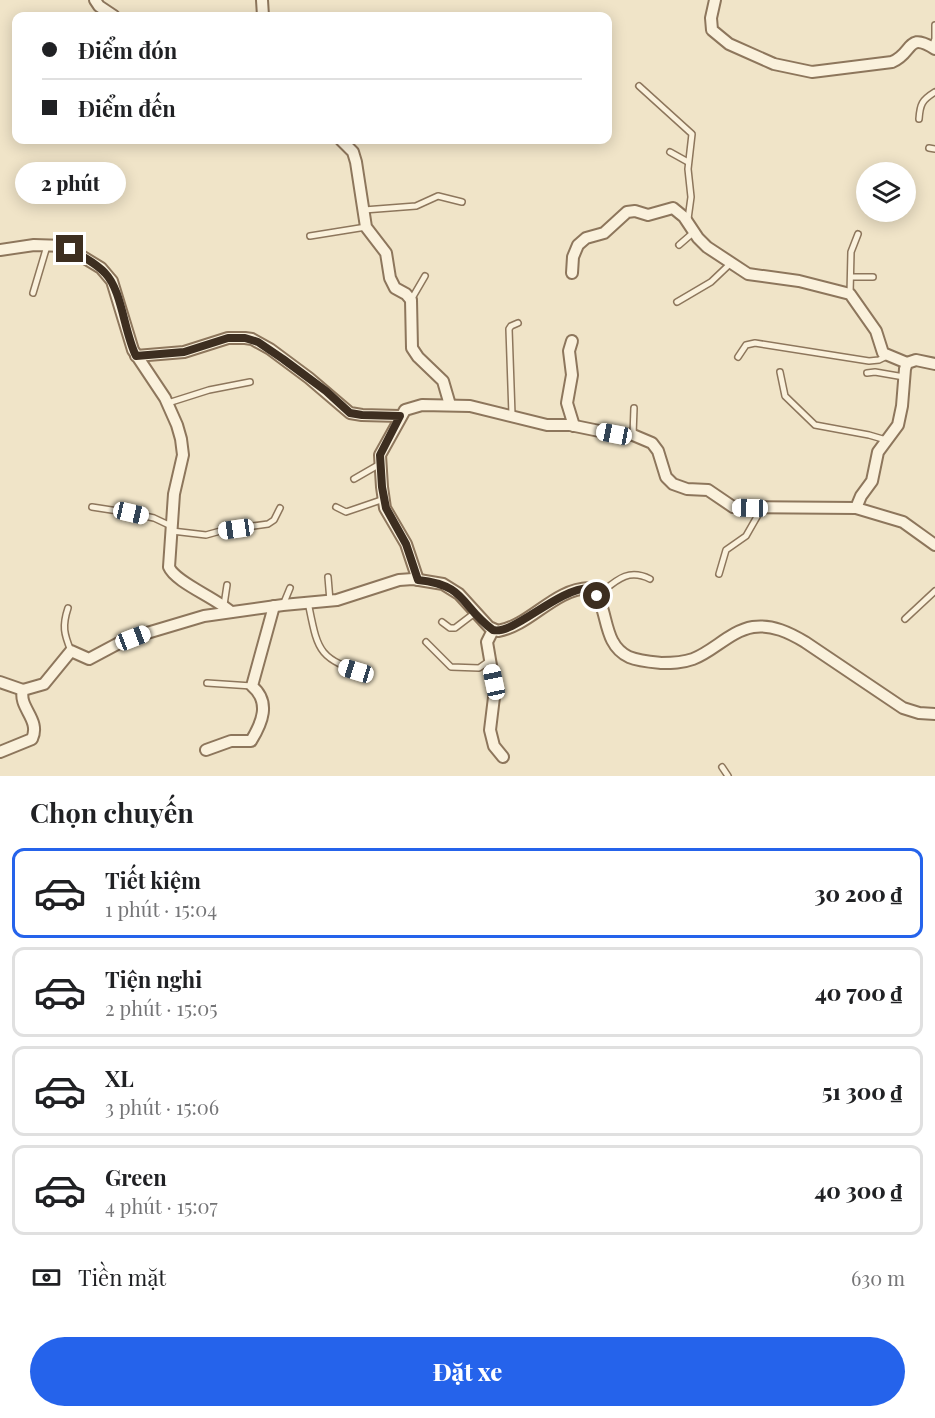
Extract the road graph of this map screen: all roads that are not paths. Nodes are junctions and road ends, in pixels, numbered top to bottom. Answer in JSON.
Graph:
{"nodes":[{"id":1,"x":715,"y":0,"type":"edge"},
{"id":2,"x":93,"y":1,"type":"edge"},
{"id":3,"x":108,"y":12,"type":"edge"},
{"id":4,"x":935,"y":25,"type":"edge"},
{"id":5,"x":933,"y":48,"type":"edge"},
{"id":6,"x":639,"y":86,"type":"dead end"},
{"id":7,"x":935,"y":92,"type":"edge"},
{"id":8,"x":919,"y":118,"type":"dead end"},
{"id":9,"x":345,"y":144,"type":"edge"},
{"id":10,"x":670,"y":152,"type":"dead end"},
{"id":11,"x":688,"y":162,"type":"junction"},
{"id":12,"x":462,"y":202,"type":"dead end"},
{"id":13,"x":364,"y":210,"type":"junction"},
{"id":14,"x":366,"y":226,"type":"junction"},
{"id":15,"x":691,"y":227,"type":"junction"},
{"id":16,"x":858,"y":234,"type":"dead end"},
{"id":17,"x":310,"y":236,"type":"dead end"},
{"id":18,"x":47,"y":245,"type":"junction"},
{"id":19,"x":679,"y":245,"type":"dead end"},
{"id":20,"x":0,"y":250,"type":"edge"},
{"id":21,"x":731,"y":263,"type":"junction"},
{"id":22,"x":572,"y":273,"type":"dead end"},
{"id":23,"x":425,"y":276,"type":"dead end"},
{"id":24,"x":851,"y":277,"type":"junction"},
{"id":25,"x":873,"y":278,"type":"dead end"},
{"id":26,"x":33,"y":293,"type":"dead end"},
{"id":27,"x":850,"y":294,"type":"junction"},
{"id":28,"x":411,"y":300,"type":"junction"},
{"id":29,"x":677,"y":302,"type":"dead end"},
{"id":30,"x":518,"y":323,"type":"dead end"},
{"id":31,"x":572,"y":341,"type":"dead end"},
{"id":32,"x":136,"y":356,"type":"junction"},
{"id":33,"x":887,"y":356,"type":"junction"},
{"id":34,"x":738,"y":357,"type":"dead end"},
{"id":35,"x":907,"y":363,"type":"junction"},
{"id":36,"x":935,"y":364,"type":"edge"},
{"id":37,"x":780,"y":372,"type":"dead end"},
{"id":38,"x":867,"y":373,"type":"dead end"},
{"id":39,"x":904,"y":377,"type":"junction"},
{"id":40,"x":250,"y":382,"type":"dead end"},
{"id":41,"x":168,"y":403,"type":"junction"},
{"id":42,"x":450,"y":405,"type":"junction"},
{"id":43,"x":634,"y":408,"type":"dead end"},
{"id":44,"x":512,"y":415,"type":"junction"},
{"id":45,"x":400,"y":416,"type":"junction"},
{"id":46,"x":574,"y":426,"type":"junction"},
{"id":47,"x":633,"y":435,"type":"junction"},
{"id":48,"x":887,"y":441,"type":"junction"},
{"id":49,"x":380,"y":464,"type":"junction"},
{"id":50,"x":354,"y":479,"type":"dead end"},
{"id":51,"x":384,"y":499,"type":"junction"},
{"id":52,"x":92,"y":507,"type":"dead end"},
{"id":53,"x":336,"y":507,"type":"dead end"},
{"id":54,"x":280,"y":508,"type":"dead end"},
{"id":55,"x":762,"y":508,"type":"junction"},
{"id":56,"x":856,"y":508,"type":"junction"},
{"id":57,"x":171,"y":529,"type":"junction"},
{"id":58,"x":935,"y":545,"type":"edge"},
{"id":59,"x":719,"y":574,"type":"dead end"},
{"id":60,"x":328,"y":577,"type":"dead end"},
{"id":61,"x":650,"y":579,"type":"dead end"},
{"id":62,"x":418,"y":580,"type":"junction"},
{"id":63,"x":227,"y":585,"type":"dead end"},
{"id":64,"x":290,"y":588,"type":"dead end"},
{"id":65,"x":935,"y":591,"type":"edge"},
{"id":66,"x":597,"y":596,"type":"junction"},
{"id":67,"x":330,"y":601,"type":"junction"},
{"id":68,"x":308,"y":602,"type":"junction"},
{"id":69,"x":278,"y":605,"type":"junction"},
{"id":70,"x":68,"y":608,"type":"dead end"},
{"id":71,"x":227,"y":608,"type":"junction"},
{"id":72,"x":476,"y":612,"type":"junction"},
{"id":73,"x":905,"y":620,"type":"dead end"},
{"id":74,"x":442,"y":622,"type":"dead end"},
{"id":75,"x":493,"y":630,"type":"junction"},
{"id":76,"x":426,"y":642,"type":"dead end"},
{"id":77,"x":71,"y":651,"type":"junction"},
{"id":78,"x":490,"y":660,"type":"junction"},
{"id":79,"x":368,"y":674,"type":"dead end"},
{"id":80,"x":0,"y":682,"type":"edge"},
{"id":81,"x":207,"y":684,"type":"dead end"},
{"id":82,"x":252,"y":686,"type":"junction"},
{"id":83,"x":23,"y":690,"type":"junction"},
{"id":84,"x":935,"y":714,"type":"edge"},
{"id":85,"x":206,"y":750,"type":"dead end"},
{"id":86,"x":0,"y":752,"type":"edge"},
{"id":87,"x":503,"y":757,"type":"dead end"},
{"id":88,"x":722,"y":767,"type":"dead end"},
{"id":89,"x":728,"y":776,"type":"edge"}],
"edges":[{"from":1,"to":5,"type":"street"},
{"from":2,"to":3,"type":"street"},
{"from":4,"to":5,"type":"lane"},
{"from":6,"to":11,"type":"lane"},
{"from":7,"to":8,"type":"lane"},
{"from":9,"to":13,"type":"street"},
{"from":10,"to":11,"type":"lane"},
{"from":11,"to":15,"type":"lane"},
{"from":12,"to":13,"type":"lane"},
{"from":13,"to":14,"type":"street"},
{"from":14,"to":17,"type":"lane"},
{"from":14,"to":28,"type":"street"},
{"from":15,"to":19,"type":"lane"},
{"from":15,"to":21,"type":"street"},
{"from":15,"to":22,"type":"street"},
{"from":16,"to":24,"type":"lane"},
{"from":18,"to":20,"type":"street"},
{"from":18,"to":26,"type":"lane"},
{"from":18,"to":32,"type":"street"},
{"from":21,"to":27,"type":"street"},
{"from":21,"to":29,"type":"lane"},
{"from":23,"to":28,"type":"lane"},
{"from":24,"to":25,"type":"lane"},
{"from":24,"to":27,"type":"lane"},
{"from":27,"to":33,"type":"street"},
{"from":28,"to":42,"type":"street"},
{"from":30,"to":44,"type":"lane"},
{"from":31,"to":46,"type":"street"},
{"from":32,"to":41,"type":"street"},
{"from":32,"to":45,"type":"street"},
{"from":33,"to":34,"type":"lane"},
{"from":33,"to":35,"type":"street"},
{"from":35,"to":36,"type":"street"},
{"from":35,"to":39,"type":"street"},
{"from":37,"to":48,"type":"lane"},
{"from":38,"to":39,"type":"lane"},
{"from":39,"to":48,"type":"street"},
{"from":40,"to":41,"type":"lane"},
{"from":41,"to":57,"type":"street"},
{"from":42,"to":44,"type":"street"},
{"from":42,"to":45,"type":"street"},
{"from":43,"to":47,"type":"lane"},
{"from":44,"to":46,"type":"street"},
{"from":45,"to":49,"type":"street"},
{"from":46,"to":47,"type":"street"},
{"from":47,"to":55,"type":"street"},
{"from":48,"to":56,"type":"street"},
{"from":49,"to":50,"type":"lane"},
{"from":49,"to":51,"type":"street"},
{"from":51,"to":53,"type":"lane"},
{"from":51,"to":62,"type":"street"},
{"from":52,"to":57,"type":"lane"},
{"from":54,"to":57,"type":"lane"},
{"from":55,"to":56,"type":"street"},
{"from":55,"to":59,"type":"lane"},
{"from":56,"to":58,"type":"street"},
{"from":57,"to":71,"type":"street"},
{"from":60,"to":67,"type":"lane"},
{"from":61,"to":66,"type":"lane"},
{"from":62,"to":67,"type":"street"},
{"from":62,"to":72,"type":"street"},
{"from":63,"to":71,"type":"lane"},
{"from":64,"to":69,"type":"lane"},
{"from":65,"to":73,"type":"lane"},
{"from":66,"to":75,"type":"street"},
{"from":66,"to":84,"type":"street"},
{"from":67,"to":68,"type":"street"},
{"from":68,"to":69,"type":"street"},
{"from":68,"to":79,"type":"lane"},
{"from":69,"to":71,"type":"street"},
{"from":69,"to":82,"type":"street"},
{"from":70,"to":77,"type":"lane"},
{"from":71,"to":77,"type":"street"},
{"from":72,"to":74,"type":"lane"},
{"from":72,"to":75,"type":"street"},
{"from":75,"to":78,"type":"street"},
{"from":76,"to":78,"type":"lane"},
{"from":77,"to":83,"type":"street"},
{"from":78,"to":87,"type":"street"},
{"from":80,"to":83,"type":"street"},
{"from":81,"to":82,"type":"lane"},
{"from":82,"to":85,"type":"street"},
{"from":83,"to":86,"type":"street"},
{"from":88,"to":89,"type":"lane"}]}
